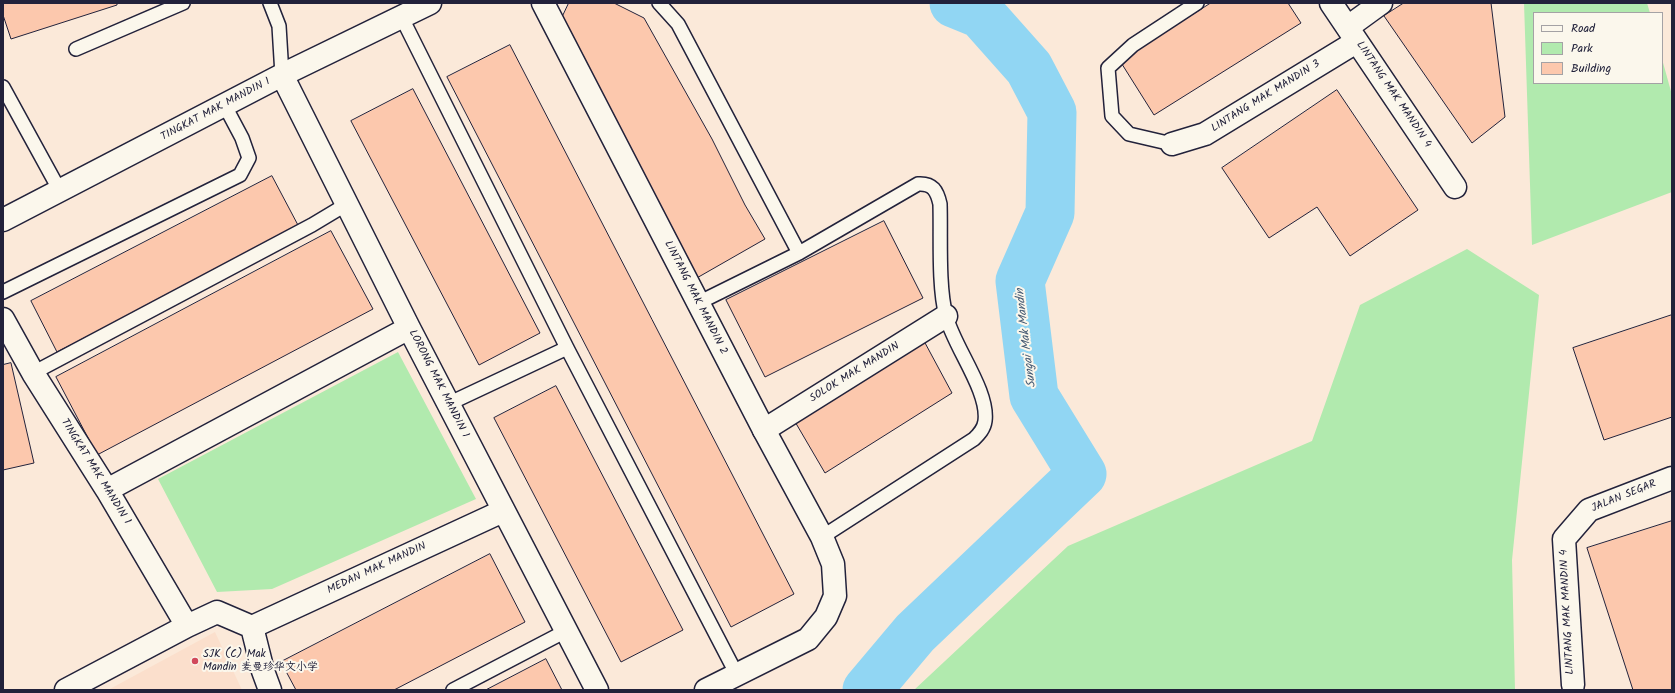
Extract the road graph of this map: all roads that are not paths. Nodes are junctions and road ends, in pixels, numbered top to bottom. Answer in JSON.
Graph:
{"nodes":[{"id":1,"x":183,"y":3,"type":"edge"},
{"id":2,"x":270,"y":3,"type":"edge"},
{"id":3,"x":430,"y":3,"type":"edge"},
{"id":4,"x":543,"y":3,"type":"edge"},
{"id":5,"x":659,"y":3,"type":"edge"},
{"id":6,"x":1197,"y":3,"type":"edge"},
{"id":7,"x":1331,"y":3,"type":"edge"},
{"id":8,"x":1381,"y":3,"type":"edge"},
{"id":9,"x":401,"y":16,"type":"junction"},
{"id":10,"x":1352,"y":34,"type":"junction"},
{"id":11,"x":76,"y":49,"type":"dead end"},
{"id":12,"x":282,"y":75,"type":"junction"},
{"id":13,"x":3,"y":87,"type":"edge"},
{"id":14,"x":225,"y":106,"type":"junction"},
{"id":15,"x":1172,"y":144,"type":"joint"},
{"id":16,"x":1455,"y":186,"type":"dead end"},
{"id":17,"x":60,"y":191,"type":"junction"},
{"id":18,"x":347,"y":204,"type":"junction"},
{"id":19,"x":3,"y":220,"type":"edge"},
{"id":20,"x":799,"y":253,"type":"junction"},
{"id":21,"x":3,"y":292,"type":"edge"},
{"id":22,"x":698,"y":303,"type":"junction"},
{"id":23,"x":946,"y":316,"type":"junction"},
{"id":24,"x":3,"y":319,"type":"edge"},
{"id":25,"x":409,"y":328,"type":"junction"},
{"id":26,"x":567,"y":348,"type":"junction"},
{"id":27,"x":33,"y":373,"type":"junction"},
{"id":28,"x":448,"y":404,"type":"junction"},
{"id":29,"x":764,"y":430,"type":"junction"},
{"id":30,"x":1672,"y":478,"type":"edge"},
{"id":31,"x":107,"y":490,"type":"junction"},
{"id":32,"x":503,"y":511,"type":"junction"},
{"id":33,"x":822,"y":537,"type":"junction"},
{"id":34,"x":1564,"y":539,"type":"joint"},
{"id":35,"x":187,"y":626,"type":"junction"},
{"id":36,"x":252,"y":628,"type":"junction"},
{"id":37,"x":566,"y":631,"type":"junction"},
{"id":38,"x":737,"y":674,"type":"junction"},
{"id":39,"x":1573,"y":685,"type":"dead end"},
{"id":40,"x":66,"y":690,"type":"edge"},
{"id":41,"x":270,"y":690,"type":"edge"},
{"id":42,"x":453,"y":690,"type":"edge"},
{"id":43,"x":597,"y":690,"type":"edge"},
{"id":44,"x":706,"y":690,"type":"edge"}],
"edges":[{"from":1,"to":11,"type":"lane"},
{"from":2,"to":12,"type":"lane"},
{"from":3,"to":9,"type":"street","name":"TINGKAT MAK MANDIN 1"},
{"from":4,"to":22,"type":"street","name":"LINTANG MAK MANDIN 2"},
{"from":5,"to":20,"type":"lane"},
{"from":6,"to":15,"type":"lane"},
{"from":7,"to":10,"type":"street","name":"LINTANG MAK MANDIN 4"},
{"from":8,"to":10,"type":"street","name":"LINTANG MAK MANDIN 3"},
{"from":9,"to":12,"type":"street","name":"TINGKAT MAK MANDIN 1"},
{"from":9,"to":26,"type":"lane"},
{"from":10,"to":15,"type":"street","name":"LINTANG MAK MANDIN 3"},
{"from":10,"to":16,"type":"street","name":"LINTANG MAK MANDIN 4"},
{"from":12,"to":14,"type":"street","name":"TINGKAT MAK MANDIN 1"},
{"from":12,"to":18,"type":"street","name":"LORONG MAK MANDIN 1"},
{"from":13,"to":17,"type":"lane"},
{"from":14,"to":17,"type":"street","name":"TINGKAT MAK MANDIN 1"},
{"from":14,"to":21,"type":"lane"},
{"from":17,"to":19,"type":"street","name":"TINGKAT MAK MANDIN 1"},
{"from":18,"to":25,"type":"street","name":"LORONG MAK MANDIN 1"},
{"from":18,"to":27,"type":"lane"},
{"from":20,"to":22,"type":"lane"},
{"from":20,"to":23,"type":"lane"},
{"from":22,"to":29,"type":"street","name":"LINTANG MAK MANDIN 2"},
{"from":23,"to":29,"type":"street","name":"SOLOK MAK MANDIN"},
{"from":23,"to":33,"type":"lane"},
{"from":24,"to":27,"type":"street","name":"TINGKAT MAK MANDIN 1"},
{"from":25,"to":28,"type":"street","name":"LORONG MAK MANDIN 1"},
{"from":25,"to":31,"type":"street"},
{"from":26,"to":28,"type":"lane"},
{"from":26,"to":38,"type":"lane"},
{"from":27,"to":31,"type":"street","name":"TINGKAT MAK MANDIN 1"},
{"from":28,"to":32,"type":"street","name":"LORONG MAK MANDIN 1"},
{"from":29,"to":33,"type":"street","name":"LINTANG MAK MANDIN 2"},
{"from":30,"to":34,"type":"street","name":"JALAN SEGAR"},
{"from":31,"to":35,"type":"street","name":"TINGKAT MAK MANDIN 1"},
{"from":32,"to":36,"type":"street","name":"MEDAN MAK MANDIN"},
{"from":32,"to":37,"type":"street","name":"LORONG MAK MANDIN 1"},
{"from":33,"to":38,"type":"street","name":"LINTANG MAK MANDIN 2"},
{"from":34,"to":39,"type":"street","name":"LINTANG MAK MANDIN 4"},
{"from":35,"to":36,"type":"street"},
{"from":35,"to":40,"type":"street"},
{"from":36,"to":41,"type":"street"},
{"from":37,"to":42,"type":"lane"},
{"from":37,"to":43,"type":"street","name":"LORONG MAK MANDIN 1"},
{"from":38,"to":44,"type":"street"}]}
